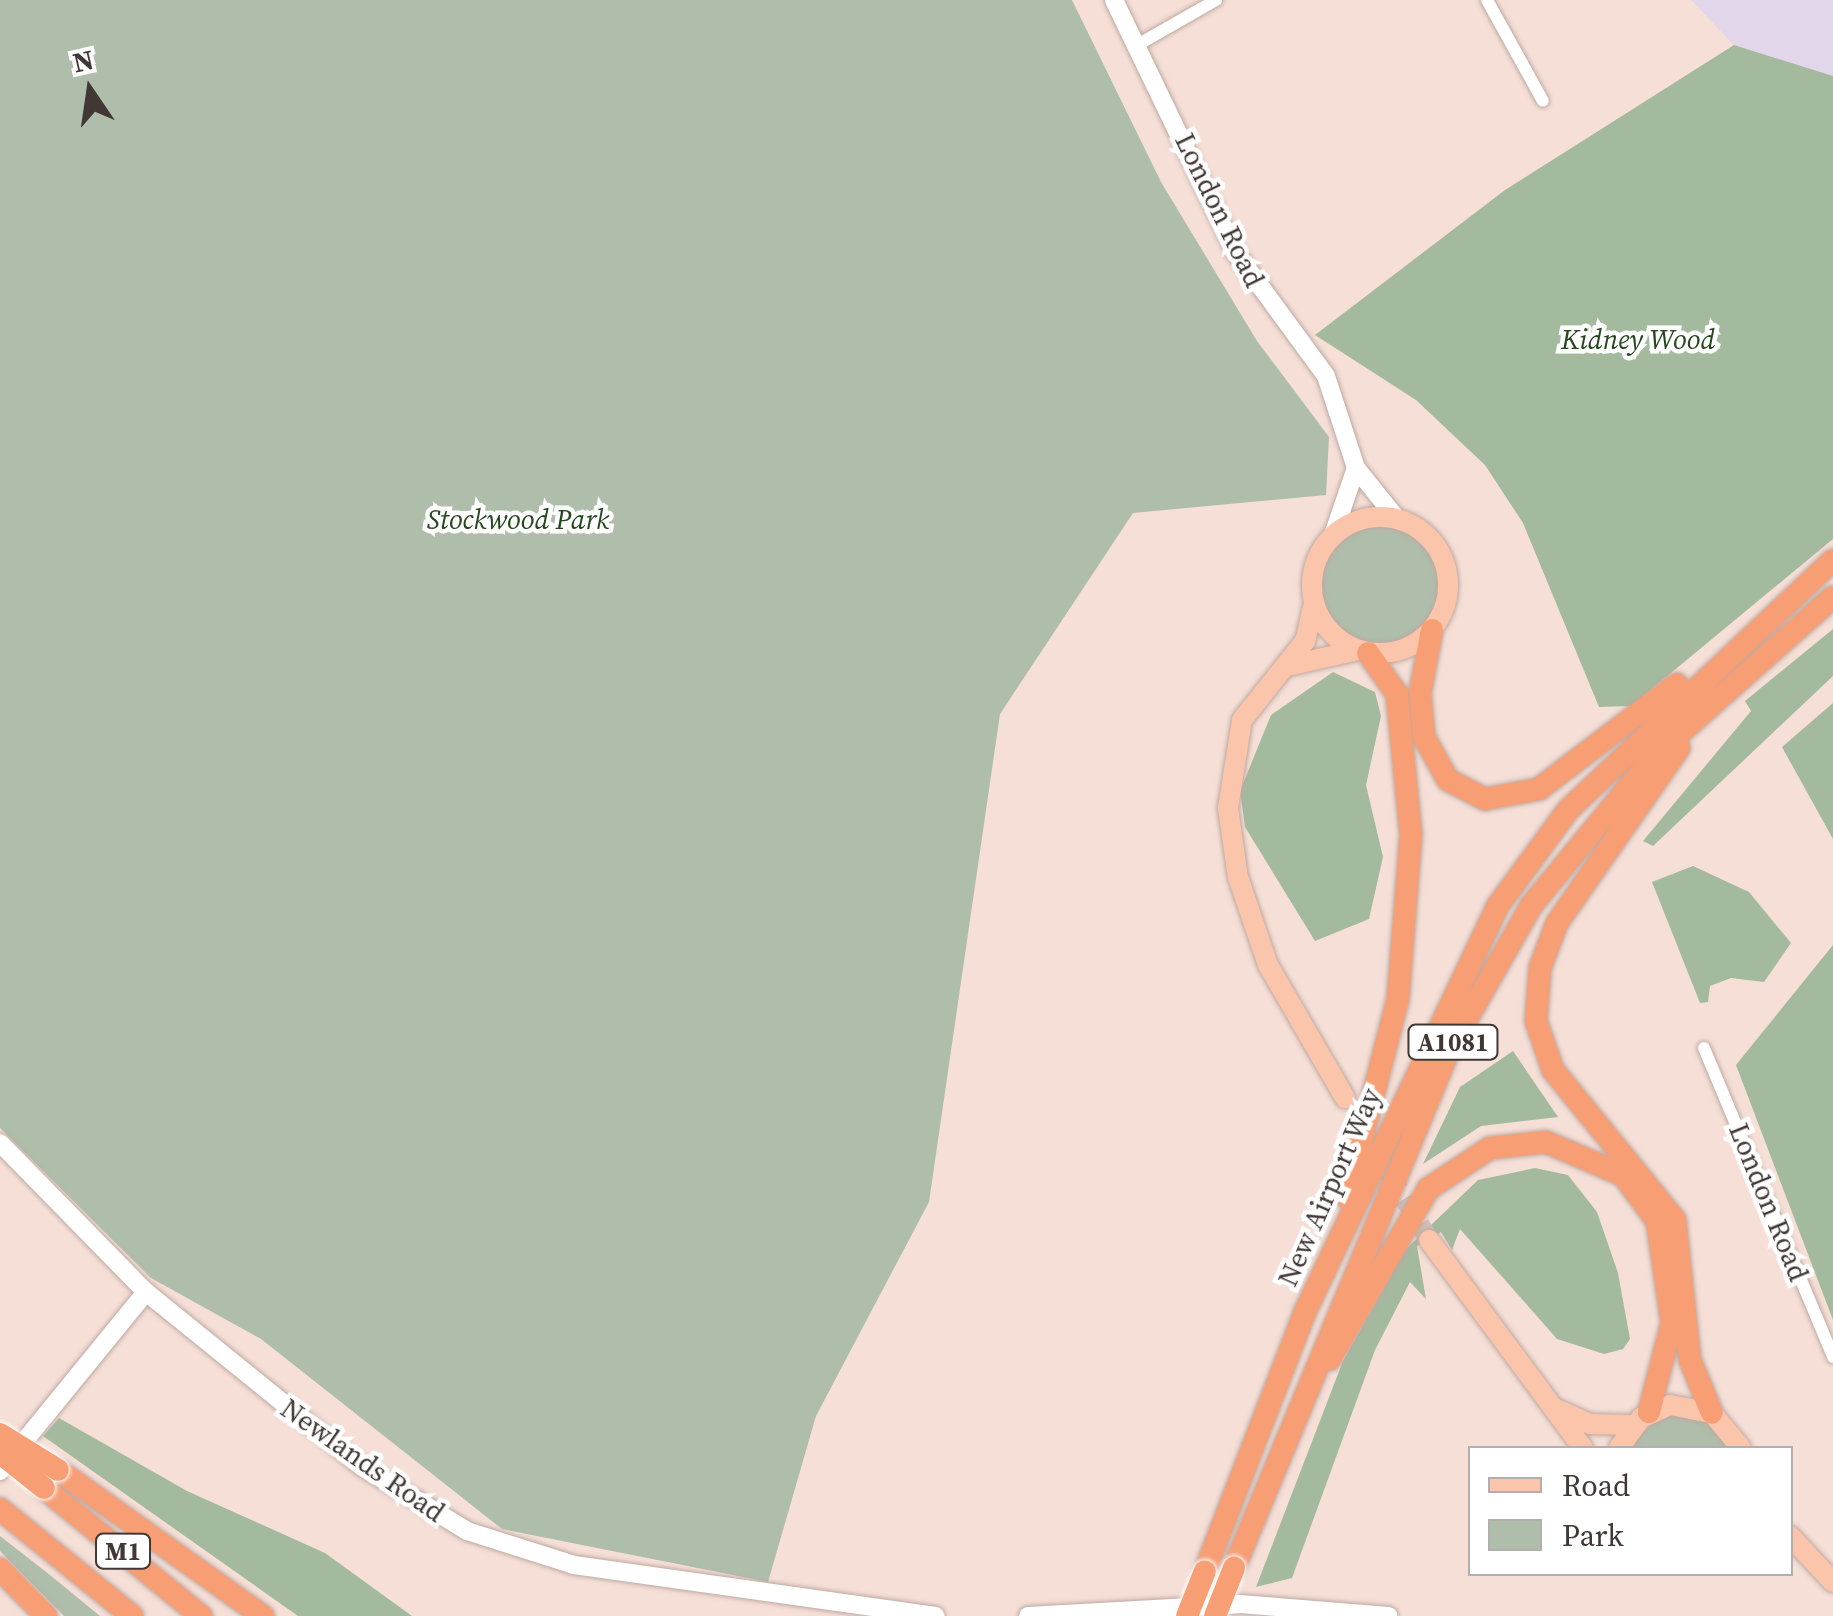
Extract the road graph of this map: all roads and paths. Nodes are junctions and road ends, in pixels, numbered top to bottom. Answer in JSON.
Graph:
{"nodes":[{"id":1,"x":1114,"y":0,"type":"edge"},
{"id":2,"x":1216,"y":0,"type":"edge"},
{"id":3,"x":1487,"y":0,"type":"edge"},
{"id":4,"x":1139,"y":44,"type":"junction"},
{"id":5,"x":1543,"y":101,"type":"dead end"},
{"id":6,"x":1356,"y":468,"type":"junction"},
{"id":7,"x":1397,"y":519,"type":"junction"},
{"id":8,"x":1334,"y":535,"type":"junction"},
{"id":9,"x":1833,"y":560,"type":"edge"},
{"id":10,"x":1833,"y":597,"type":"edge"},
{"id":11,"x":1314,"y":603,"type":"junction"},
{"id":12,"x":1773,"y":615,"type":"junction"},
{"id":13,"x":1432,"y":630,"type":"junction"},
{"id":14,"x":1363,"y":652,"type":"junction"},
{"id":15,"x":1286,"y":666,"type":"junction"},
{"id":16,"x":1719,"y":699,"type":"junction"},
{"id":17,"x":1704,"y":1048,"type":"dead end"},
{"id":18,"x":1345,"y":1098,"type":"dead end"},
{"id":19,"x":0,"y":1143,"type":"edge"},
{"id":20,"x":1429,"y":1240,"type":"tunnel mouth"},
{"id":21,"x":1332,"y":1254,"type":"junction"},
{"id":22,"x":146,"y":1292,"type":"junction"},
{"id":23,"x":1833,"y":1357,"type":"edge"},
{"id":24,"x":1551,"y":1406,"type":"junction"},
{"id":25,"x":1712,"y":1413,"type":"junction"},
{"id":26,"x":1641,"y":1419,"type":"junction"},
{"id":27,"x":0,"y":1434,"type":"edge"},
{"id":28,"x":1283,"y":1446,"type":"junction"},
{"id":29,"x":1581,"y":1446,"type":"edge"},
{"id":30,"x":1621,"y":1446,"type":"edge"},
{"id":31,"x":1739,"y":1446,"type":"edge"},
{"id":32,"x":0,"y":1453,"type":"edge"},
{"id":33,"x":0,"y":1470,"type":"edge"},
{"id":34,"x":51,"y":1479,"type":"junction"},
{"id":35,"x":8,"y":1515,"type":"edge"},
{"id":36,"x":1793,"y":1539,"type":"edge"},
{"id":37,"x":0,"y":1569,"type":"edge"},
{"id":38,"x":1833,"y":1582,"type":"edge"},
{"id":39,"x":46,"y":1616,"type":"edge"},
{"id":40,"x":132,"y":1616,"type":"edge"},
{"id":41,"x":202,"y":1616,"type":"edge"},
{"id":42,"x":263,"y":1616,"type":"edge"},
{"id":43,"x":935,"y":1616,"type":"edge"},
{"id":44,"x":1028,"y":1616,"type":"edge"},
{"id":45,"x":1187,"y":1616,"type":"edge"},
{"id":46,"x":1215,"y":1616,"type":"edge"},
{"id":47,"x":1389,"y":1616,"type":"edge"}],
"edges":[{"from":1,"to":4,"type":"street","name":"London Road"},
{"from":2,"to":4,"type":"street"},
{"from":3,"to":5,"type":"street"},
{"from":4,"to":6,"type":"street","name":"London Road"},
{"from":6,"to":7,"type":"street","name":"London Road"},
{"from":6,"to":8,"type":"street"},
{"from":7,"to":8,"type":"main road"},
{"from":7,"to":13,"type":"main road"},
{"from":8,"to":11,"type":"main road"},
{"from":9,"to":12,"type":"highway","name":"New Airport Way","number":"A1081"},
{"from":10,"to":16,"type":"highway","name":"New Airport Way","number":"A1081"},
{"from":11,"to":14,"type":"main road"},
{"from":11,"to":15,"type":"main road"},
{"from":12,"to":13,"type":"highway","number":"A1081"},
{"from":12,"to":21,"type":"highway","name":"New Airport Way","number":"A1081"},
{"from":13,"to":14,"type":"main road"},
{"from":14,"to":15,"type":"main road"},
{"from":14,"to":21,"type":"highway","number":"A1081"},
{"from":15,"to":18,"type":"main road"},
{"from":16,"to":25,"type":"highway","number":"A1081"},
{"from":16,"to":28,"type":"highway","name":"New Airport Way","number":"A1081"},
{"from":17,"to":23,"type":"street","name":"London Road"},
{"from":19,"to":22,"type":"street","name":"Newlands Road"},
{"from":20,"to":24,"type":"main road"},
{"from":21,"to":45,"type":"highway","name":"New Airport Way","number":"A1081","bridge":true},
{"from":22,"to":33,"type":"street"},
{"from":22,"to":43,"type":"street","name":"Newlands Road"},
{"from":24,"to":26,"type":"main road"},
{"from":24,"to":29,"type":"main road"},
{"from":25,"to":26,"type":"main road"},
{"from":25,"to":31,"type":"main road"},
{"from":26,"to":28,"type":"highway","number":"A1081"},
{"from":26,"to":30,"type":"main road"},
{"from":27,"to":34,"type":"highway","bridge":true},
{"from":28,"to":46,"type":"highway","name":"New Airport Way","number":"A1081","bridge":true},
{"from":32,"to":34,"type":"highway","number":"M1","bridge":true},
{"from":34,"to":41,"type":"highway","number":"M1"},
{"from":34,"to":42,"type":"highway"},
{"from":35,"to":40,"type":"highway","number":"M1"},
{"from":36,"to":38,"type":"main road"},
{"from":37,"to":39,"type":"highway"},
{"from":44,"to":47,"type":"street"}]}
